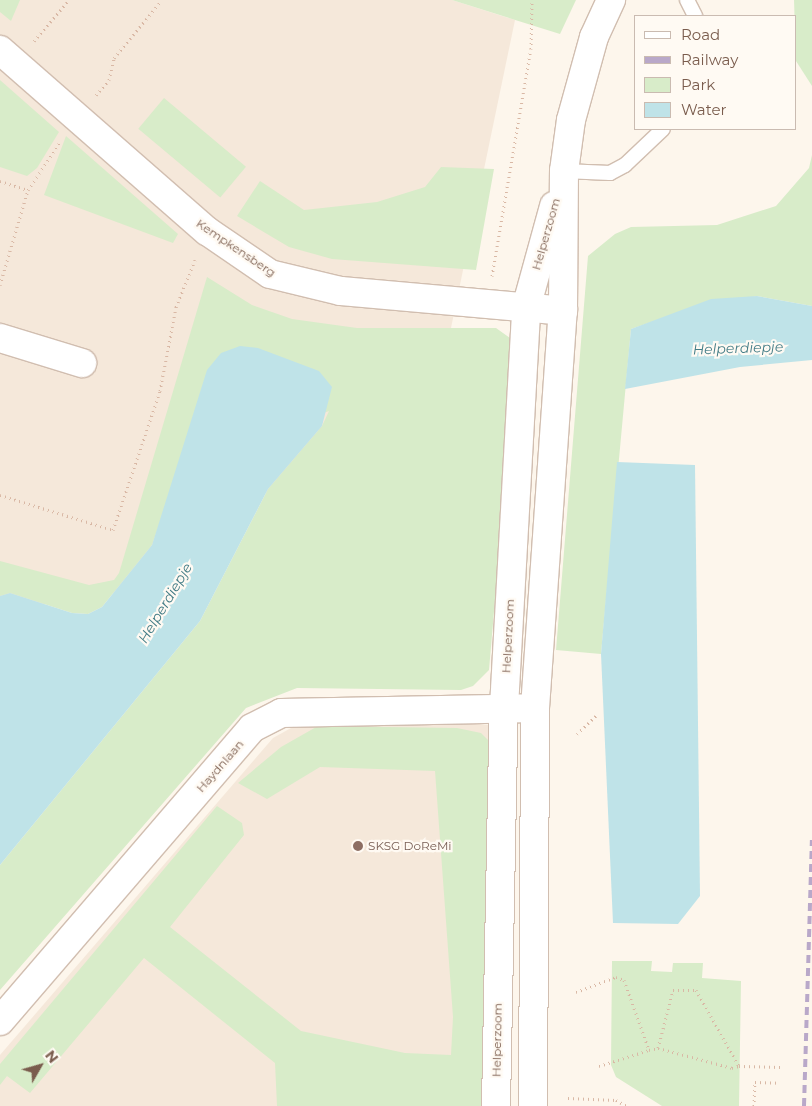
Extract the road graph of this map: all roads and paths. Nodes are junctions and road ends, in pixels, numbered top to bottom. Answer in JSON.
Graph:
{"nodes":[{"id":1,"x":70,"y":0,"type":"edge"},
{"id":2,"x":162,"y":0,"type":"edge"},
{"id":3,"x":532,"y":0,"type":"edge"},
{"id":4,"x":610,"y":0,"type":"edge"},
{"id":5,"x":687,"y":0,"type":"edge"},
{"id":6,"x":694,"y":15,"type":"edge"},
{"id":7,"x":8,"y":57,"type":"edge"},
{"id":8,"x":78,"y":117,"type":"junction"},
{"id":9,"x":662,"y":130,"type":"edge"},
{"id":10,"x":564,"y":171,"type":"junction"},
{"id":11,"x":0,"y":182,"type":"edge"},
{"id":12,"x":28,"y":190,"type":"junction"},
{"id":13,"x":207,"y":231,"type":"junction"},
{"id":14,"x":0,"y":285,"type":"edge"},
{"id":15,"x":487,"y":304,"type":"junction"},
{"id":16,"x":526,"y":308,"type":"junction"},
{"id":17,"x":563,"y":311,"type":"junction"},
{"id":18,"x":0,"y":338,"type":"edge"},
{"id":19,"x":82,"y":363,"type":"dead end"},
{"id":20,"x":0,"y":495,"type":"edge"},
{"id":21,"x":504,"y":707,"type":"junction"},
{"id":22,"x":535,"y":708,"type":"junction"},
{"id":23,"x":598,"y":714,"type":"dead end"},
{"id":24,"x":577,"y":734,"type":"dead end"},
{"id":25,"x":576,"y":992,"type":"dead end"},
{"id":26,"x":0,"y":1020,"type":"edge"},
{"id":27,"x":658,"y":1048,"type":"junction"},
{"id":28,"x":649,"y":1050,"type":"junction"},
{"id":29,"x":599,"y":1066,"type":"dead end"},
{"id":30,"x":739,"y":1066,"type":"junction"},
{"id":31,"x":780,"y":1067,"type":"dead end"},
{"id":32,"x":780,"y":1083,"type":"dead end"},
{"id":33,"x":568,"y":1098,"type":"dead end"},
{"id":34,"x":496,"y":1106,"type":"edge"},
{"id":35,"x":533,"y":1106,"type":"edge"},
{"id":36,"x":627,"y":1106,"type":"edge"},
{"id":37,"x":754,"y":1106,"type":"edge"}],
"edges":[{"from":1,"to":7,"type":"path"},
{"from":2,"to":8,"type":"path"},
{"from":3,"to":15,"type":"path"},
{"from":4,"to":10,"type":"street","name":"Helperzoom"},
{"from":5,"to":6,"type":"lane"},
{"from":7,"to":8,"type":"street","name":"Kempkensberg"},
{"from":8,"to":12,"type":"path"},
{"from":8,"to":13,"type":"street","name":"Kempkensberg"},
{"from":9,"to":10,"type":"lane"},
{"from":10,"to":16,"type":"street","name":"Helperzoom"},
{"from":10,"to":17,"type":"street","name":"Helperzoom"},
{"from":11,"to":12,"type":"path"},
{"from":12,"to":14,"type":"path"},
{"from":13,"to":15,"type":"street","name":"Kempkensberg"},
{"from":13,"to":20,"type":"path"},
{"from":15,"to":16,"type":"street","name":"Kempkensberg"},
{"from":16,"to":17,"type":"street","name":"Kempkensberg"},
{"from":16,"to":21,"type":"street","name":"Helperzoom"},
{"from":17,"to":22,"type":"street","name":"Helperzoom"},
{"from":18,"to":19,"type":"street"},
{"from":21,"to":22,"type":"street","name":"Haydnlaan"},
{"from":21,"to":26,"type":"street","name":"Haydnlaan"},
{"from":21,"to":34,"type":"street","name":"Helperzoom"},
{"from":22,"to":35,"type":"street","name":"Helperzoom"},
{"from":23,"to":24,"type":"path"},
{"from":25,"to":28,"type":"path"},
{"from":27,"to":28,"type":"path"},
{"from":27,"to":30,"type":"path"},
{"from":27,"to":30,"type":"path"},
{"from":28,"to":29,"type":"path"},
{"from":30,"to":31,"type":"path"},
{"from":32,"to":37,"type":"path"},
{"from":33,"to":36,"type":"path"}]}
